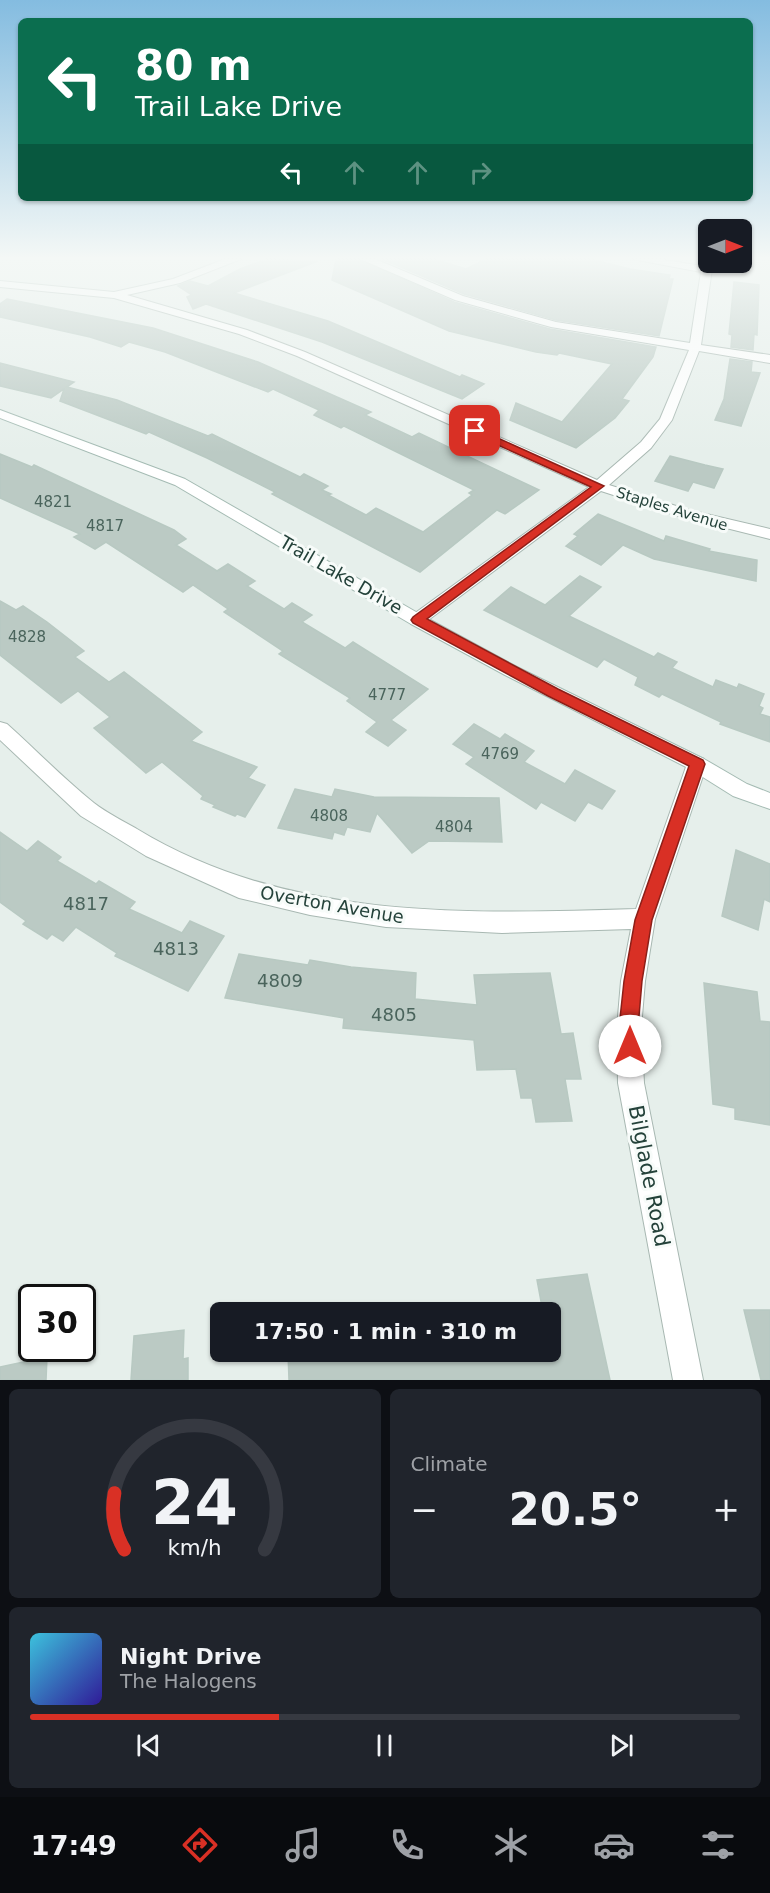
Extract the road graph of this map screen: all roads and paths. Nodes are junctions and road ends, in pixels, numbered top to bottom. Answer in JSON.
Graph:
{"nodes":[{"id":1,"x":213,"y":323,"type":"edge"},
{"id":2,"x":549,"y":323,"type":"edge"},
{"id":3,"x":698,"y":323,"type":"edge"},
{"id":4,"x":694,"y":348,"type":"junction"},
{"id":5,"x":770,"y":359,"type":"edge"},
{"id":6,"x":0,"y":414,"type":"edge"},
{"id":7,"x":599,"y":486,"type":"junction"},
{"id":8,"x":770,"y":534,"type":"edge"},
{"id":9,"x":417,"y":620,"type":"junction"},
{"id":10,"x":0,"y":729,"type":"edge"},
{"id":11,"x":697,"y":764,"type":"junction"},
{"id":12,"x":770,"y":801,"type":"edge"},
{"id":13,"x":644,"y":920,"type":"junction"},
{"id":14,"x":688,"y":1380,"type":"edge"}],
"edges":[{"from":1,"to":7,"type":"street","name":"Staples Avenue"},
{"from":2,"to":4,"type":"street"},
{"from":3,"to":4,"type":"street"},
{"from":4,"to":5,"type":"street"},
{"from":4,"to":7,"type":"street"},
{"from":6,"to":9,"type":"street","name":"Trail Lake Drive"},
{"from":7,"to":8,"type":"street","name":"Staples Avenue"},
{"from":7,"to":9,"type":"street"},
{"from":9,"to":11,"type":"street","name":"Trail Lake Drive"},
{"from":10,"to":13,"type":"street","name":"Overton Avenue"},
{"from":11,"to":12,"type":"street","name":"Trail Lake Drive"},
{"from":11,"to":13,"type":"street","name":"Bilglade Road"},
{"from":13,"to":14,"type":"street","name":"Bilglade Road"}]}
